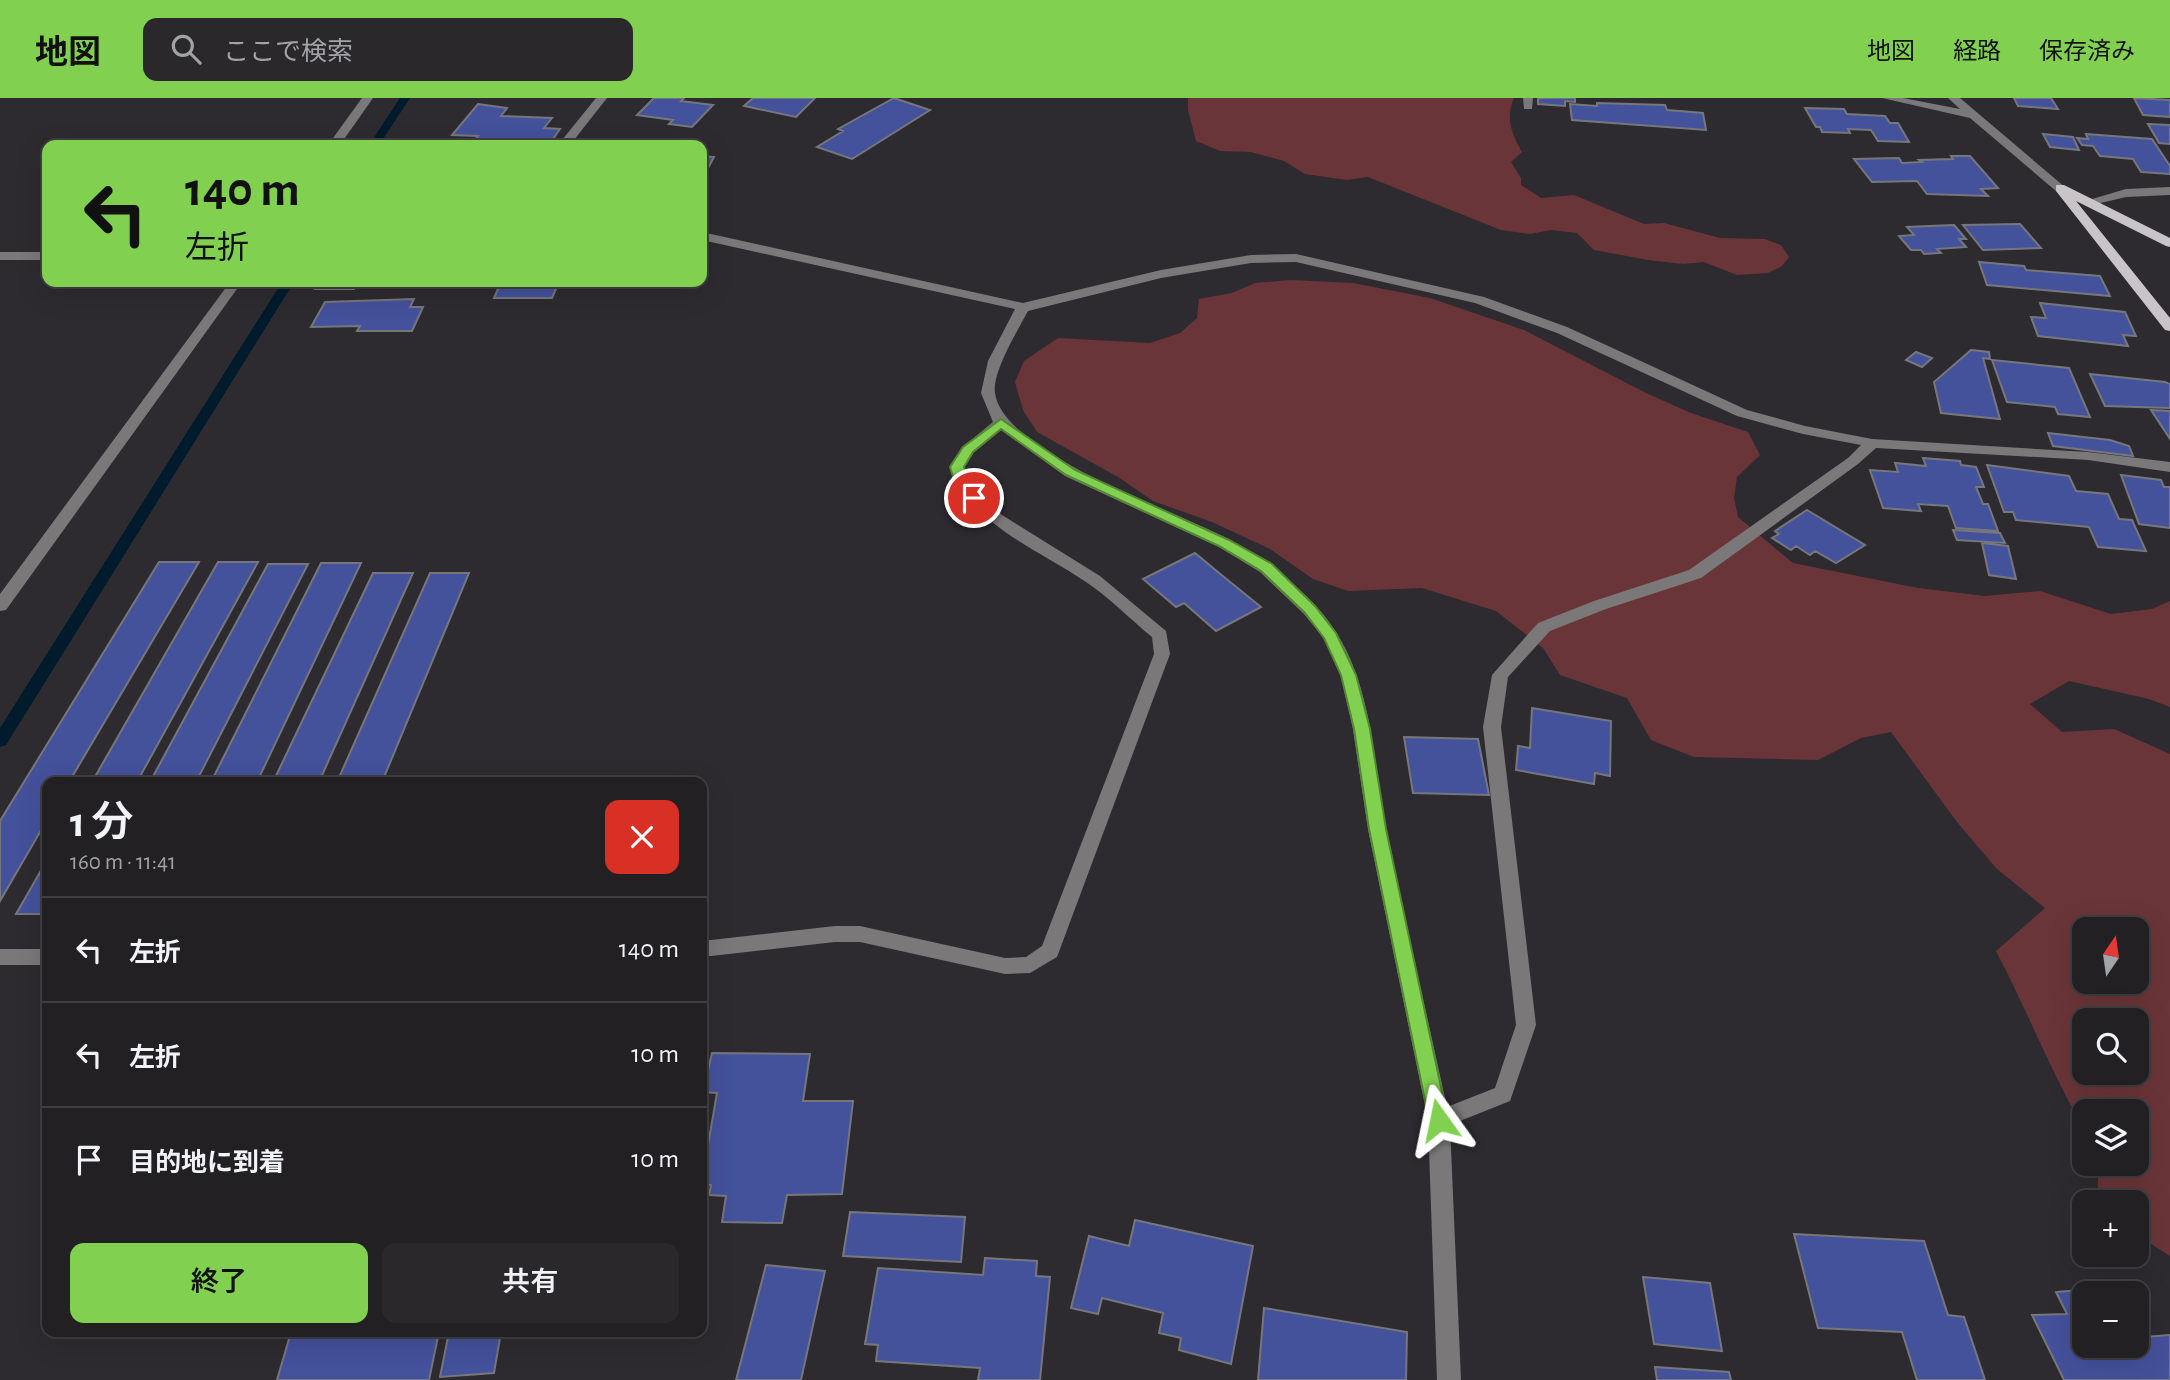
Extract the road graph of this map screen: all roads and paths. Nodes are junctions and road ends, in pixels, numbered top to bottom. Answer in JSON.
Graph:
{"nodes":[{"id":1,"x":368,"y":98,"type":"edge"},
{"id":2,"x":602,"y":98,"type":"edge"},
{"id":3,"x":1887,"y":98,"type":"edge"},
{"id":4,"x":1953,"y":98,"type":"edge"},
{"id":5,"x":1975,"y":116,"type":"junction"},
{"id":6,"x":338,"y":140,"type":"edge"},
{"id":7,"x":569,"y":140,"type":"edge"},
{"id":8,"x":2060,"y":188,"type":"junction"},
{"id":9,"x":2170,"y":191,"type":"edge"},
{"id":10,"x":2088,"y":202,"type":"junction"},
{"id":11,"x":707,"y":237,"type":"edge"},
{"id":12,"x":2170,"y":243,"type":"edge"},
{"id":13,"x":0,"y":256,"type":"edge"},
{"id":14,"x":42,"y":256,"type":"edge"},
{"id":15,"x":232,"y":287,"type":"edge"},
{"id":16,"x":1023,"y":307,"type":"junction"},
{"id":17,"x":2170,"y":327,"type":"edge"},
{"id":18,"x":1001,"y":423,"type":"junction"},
{"id":19,"x":1872,"y":443,"type":"junction"},
{"id":20,"x":2170,"y":467,"type":"edge"},
{"id":21,"x":0,"y":606,"type":"edge"},
{"id":22,"x":707,"y":948,"type":"edge"},
{"id":23,"x":0,"y":957,"type":"edge"},
{"id":24,"x":42,"y":957,"type":"edge"},
{"id":25,"x":1439,"y":1120,"type":"junction"},
{"id":26,"x":1449,"y":1380,"type":"edge"}],
"edges":[{"from":1,"to":6,"type":"street"},
{"from":2,"to":7,"type":"street"},
{"from":3,"to":5,"type":"street"},
{"from":4,"to":5,"type":"street"},
{"from":5,"to":8,"type":"street"},
{"from":8,"to":10,"type":"main road"},
{"from":8,"to":17,"type":"main road"},
{"from":9,"to":10,"type":"street"},
{"from":10,"to":12,"type":"main road"},
{"from":11,"to":16,"type":"street"},
{"from":13,"to":14,"type":"street"},
{"from":15,"to":21,"type":"street"},
{"from":16,"to":18,"type":"street"},
{"from":16,"to":19,"type":"street"},
{"from":18,"to":22,"type":"street"},
{"from":18,"to":25,"type":"street"},
{"from":19,"to":20,"type":"street"},
{"from":19,"to":25,"type":"street"},
{"from":23,"to":24,"type":"street"},
{"from":25,"to":26,"type":"street"}]}
